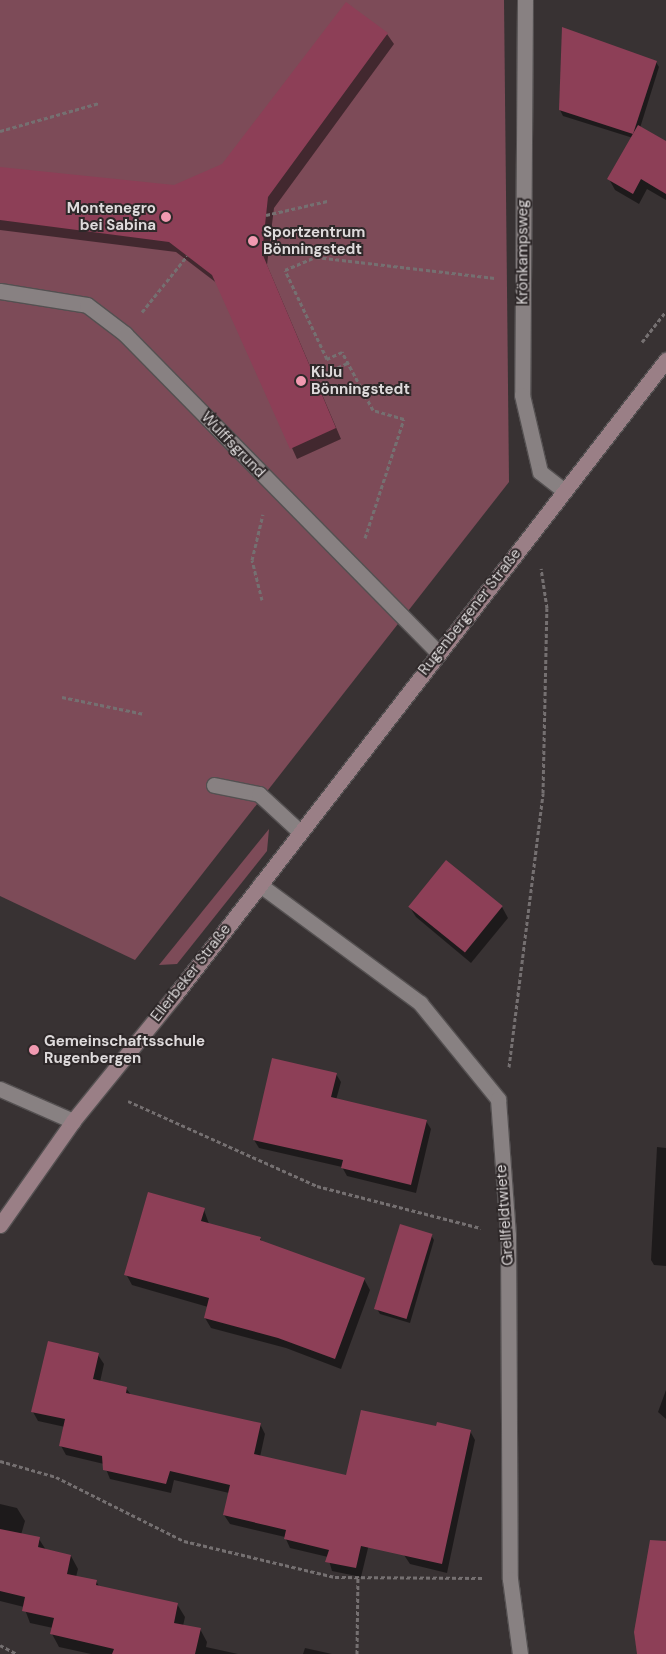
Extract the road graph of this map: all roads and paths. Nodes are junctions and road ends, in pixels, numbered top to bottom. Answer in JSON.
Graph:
{"nodes":[{"id":1,"x":525,"y":0,"type":"edge"},
{"id":2,"x":99,"y":103,"type":"dead end"},
{"id":3,"x":0,"y":131,"type":"edge"},
{"id":4,"x":327,"y":201,"type":"dead end"},
{"id":5,"x":266,"y":215,"type":"dead end"},
{"id":6,"x":187,"y":256,"type":"dead end"},
{"id":7,"x":523,"y":282,"type":"junction"},
{"id":8,"x":0,"y":291,"type":"edge"},
{"id":9,"x":125,"y":334,"type":"junction"},
{"id":10,"x":666,"y":360,"type":"edge"},
{"id":11,"x":348,"y":363,"type":"junction"},
{"id":12,"x":314,"y":378,"type":"dead end"},
{"id":13,"x":271,"y":484,"type":"junction"},
{"id":14,"x":564,"y":491,"type":"junction"},
{"id":15,"x":540,"y":563,"type":"dead end"},
{"id":16,"x":354,"y":569,"type":"junction"},
{"id":17,"x":262,"y":600,"type":"dead end"},
{"id":18,"x":438,"y":652,"type":"junction"},
{"id":19,"x":62,"y":697,"type":"dead end"},
{"id":20,"x":144,"y":714,"type":"dead end"},
{"id":21,"x":214,"y":785,"type":"dead end"},
{"id":22,"x":300,"y":832,"type":"junction"},
{"id":23,"x":275,"y":865,"type":"joint"},
{"id":24,"x":260,"y":885,"type":"junction"},
{"id":25,"x":507,"y":1076,"type":"dead end"},
{"id":26,"x":0,"y":1089,"type":"edge"},
{"id":27,"x":128,"y":1101,"type":"dead end"},
{"id":28,"x":73,"y":1121,"type":"junction"},
{"id":29,"x":0,"y":1225,"type":"edge"},
{"id":30,"x":508,"y":1235,"type":"junction"},
{"id":31,"x":0,"y":1461,"type":"edge"},
{"id":32,"x":358,"y":1578,"type":"junction"},
{"id":33,"x":510,"y":1579,"type":"junction"},
{"id":34,"x":0,"y":1645,"type":"edge"},
{"id":35,"x":17,"y":1654,"type":"edge"},
{"id":36,"x":357,"y":1654,"type":"edge"},
{"id":37,"x":520,"y":1654,"type":"edge"}],
"edges":[{"from":1,"to":7,"type":"street","name":"Krönkampsweg"},
{"from":2,"to":3,"type":"path"},
{"from":4,"to":5,"type":"path"},
{"from":6,"to":9,"type":"path"},
{"from":7,"to":11,"type":"path"},
{"from":7,"to":14,"type":"street","name":"Krönkampsweg"},
{"from":8,"to":9,"type":"street","name":"Wulffsgrund"},
{"from":9,"to":13,"type":"street","name":"Wulffsgrund"},
{"from":10,"to":14,"type":"main road","name":"Rugenbergener Straße"},
{"from":11,"to":12,"type":"path"},
{"from":11,"to":16,"type":"path"},
{"from":13,"to":16,"type":"street","name":"Wulffsgrund"},
{"from":13,"to":17,"type":"path"},
{"from":14,"to":18,"type":"main road","name":"Rugenbergener Straße"},
{"from":15,"to":25,"type":"path"},
{"from":16,"to":18,"type":"street","name":"Wulffsgrund"},
{"from":18,"to":22,"type":"main road","name":"Rugenbergener Straße"},
{"from":19,"to":20,"type":"path"},
{"from":21,"to":22,"type":"street"},
{"from":22,"to":23,"type":"main road","name":"Rugenbergener Straße"},
{"from":23,"to":24,"type":"main road","name":"Ellerbeker Straße"},
{"from":24,"to":28,"type":"main road","name":"Ellerbeker Straße"},
{"from":24,"to":30,"type":"street","name":"Grellfeldtwiete"},
{"from":26,"to":28,"type":"street"},
{"from":27,"to":30,"type":"path"},
{"from":28,"to":29,"type":"main road","name":"Ellerbeker Straße"},
{"from":30,"to":33,"type":"street","name":"Grellfeldtwiete"},
{"from":31,"to":32,"type":"path"},
{"from":32,"to":33,"type":"path"},
{"from":32,"to":36,"type":"path"},
{"from":33,"to":37,"type":"street","name":"Grellfeldtwiete"},
{"from":34,"to":35,"type":"path"}]}
